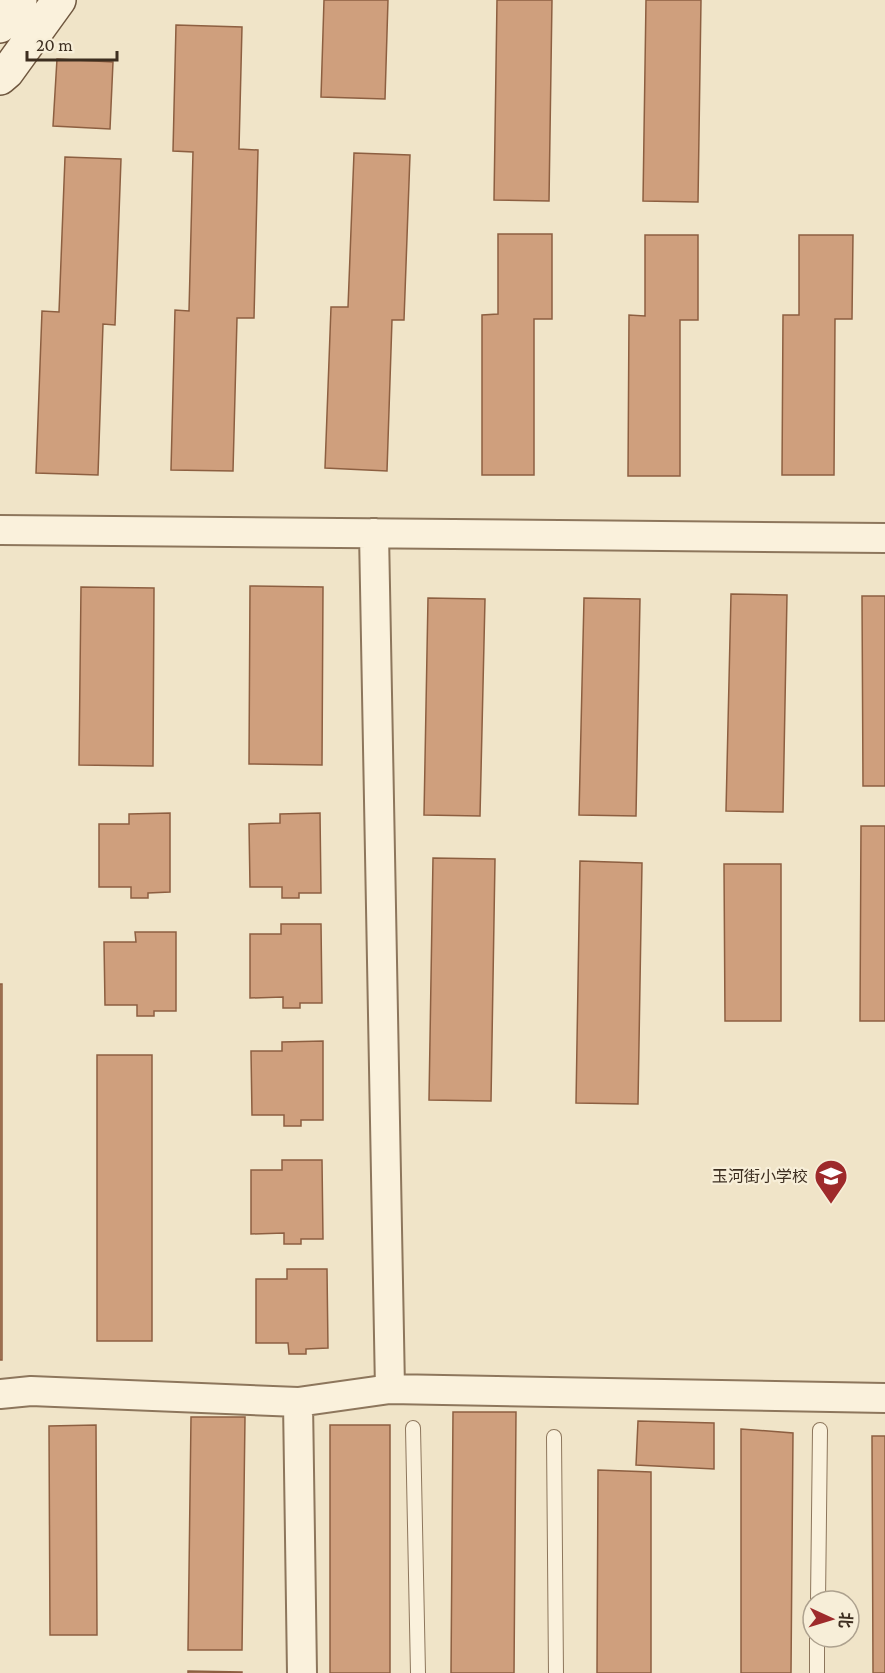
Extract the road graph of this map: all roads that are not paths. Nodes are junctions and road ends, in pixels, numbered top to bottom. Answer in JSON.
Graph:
{"nodes":[{"id":1,"x":20,"y":0,"type":"edge"},
{"id":2,"x":59,"y":0,"type":"edge"},
{"id":3,"x":0,"y":26,"type":"edge"},
{"id":4,"x":0,"y":78,"type":"edge"},
{"id":5,"x":0,"y":530,"type":"edge"},
{"id":6,"x":374,"y":533,"type":"junction"},
{"id":7,"x":885,"y":538,"type":"edge"},
{"id":8,"x":390,"y":1389,"type":"junction"},
{"id":9,"x":0,"y":1394,"type":"edge"},
{"id":10,"x":885,"y":1398,"type":"edge"},
{"id":11,"x":298,"y":1402,"type":"junction"},
{"id":12,"x":413,"y":1428,"type":"dead end"},
{"id":13,"x":820,"y":1430,"type":"dead end"},
{"id":14,"x":554,"y":1437,"type":"dead end"},
{"id":15,"x":818,"y":1589,"type":"edge"},
{"id":16,"x":817,"y":1649,"type":"edge"},
{"id":17,"x":302,"y":1673,"type":"edge"},
{"id":18,"x":418,"y":1673,"type":"edge"},
{"id":19,"x":556,"y":1673,"type":"edge"},
{"id":20,"x":817,"y":1673,"type":"edge"}],
"edges":[{"from":1,"to":3,"type":"main road"},
{"from":2,"to":4,"type":"main road"},
{"from":5,"to":6,"type":"street"},
{"from":6,"to":7,"type":"street"},
{"from":6,"to":8,"type":"street"},
{"from":8,"to":10,"type":"street"},
{"from":8,"to":11,"type":"street"},
{"from":9,"to":11,"type":"street"},
{"from":11,"to":17,"type":"street"},
{"from":12,"to":18,"type":"lane"},
{"from":13,"to":15,"type":"lane"},
{"from":14,"to":19,"type":"lane"},
{"from":16,"to":20,"type":"lane"}]}
